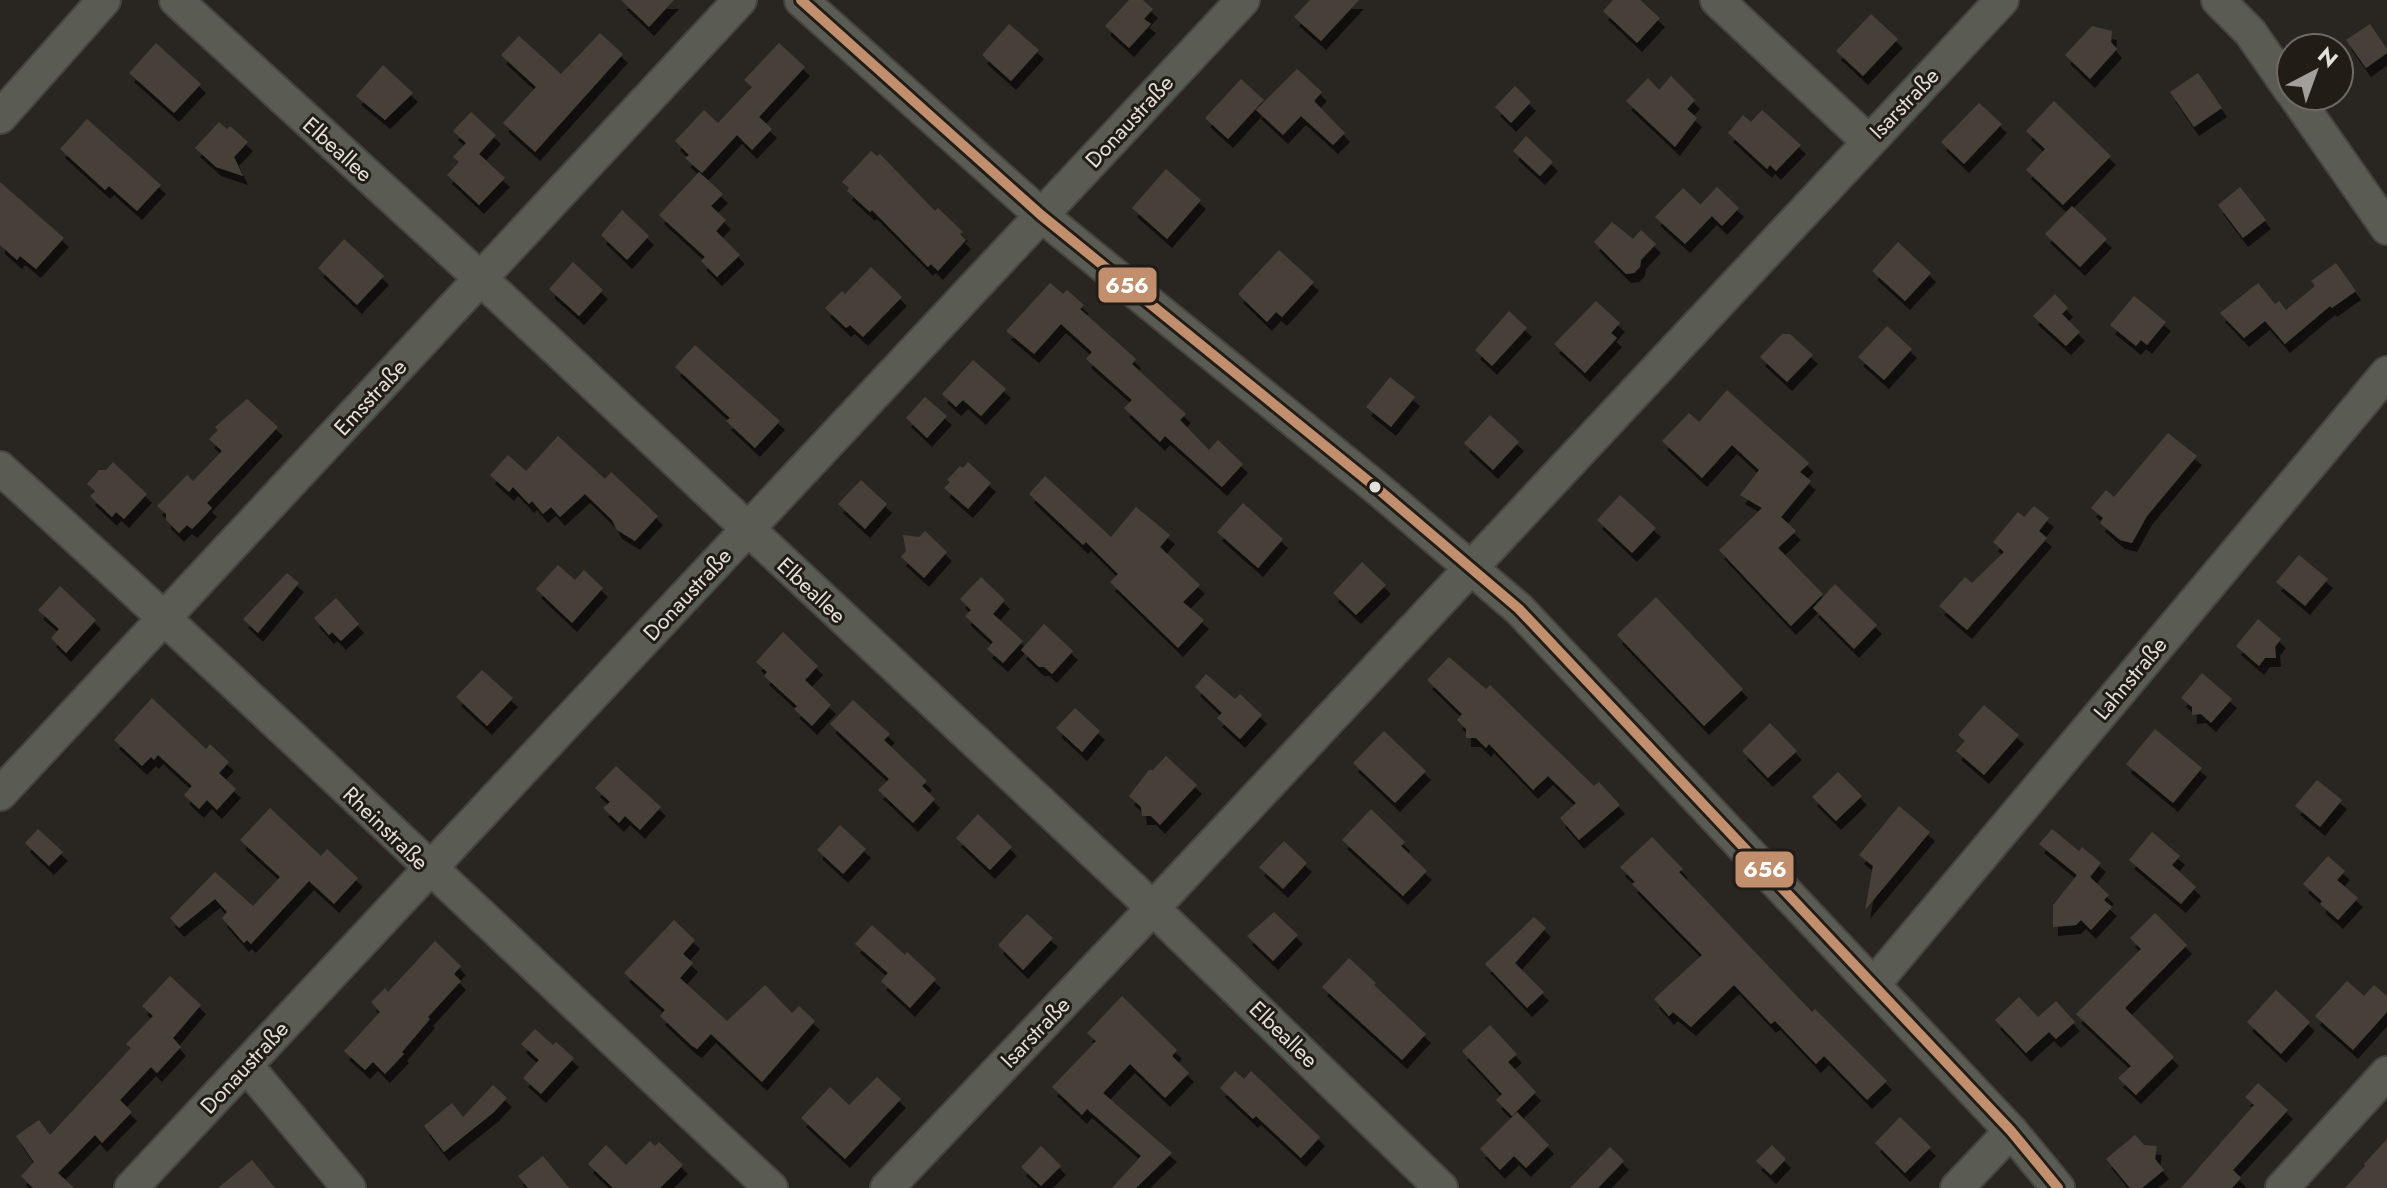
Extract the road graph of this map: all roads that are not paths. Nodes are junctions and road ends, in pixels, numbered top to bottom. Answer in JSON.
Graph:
{"nodes":[{"id":1,"x":104,"y":0,"type":"edge"},
{"id":2,"x":176,"y":0,"type":"edge"},
{"id":3,"x":740,"y":0,"type":"edge"},
{"id":4,"x":801,"y":0,"type":"edge"},
{"id":5,"x":1243,"y":0,"type":"edge"},
{"id":6,"x":1717,"y":0,"type":"edge"},
{"id":7,"x":2002,"y":0,"type":"edge"},
{"id":8,"x":2218,"y":0,"type":"edge"},
{"id":9,"x":2275,"y":68,"type":"edge"},
{"id":10,"x":2306,"y":112,"type":"edge"},
{"id":11,"x":0,"y":117,"type":"edge"},
{"id":12,"x":1868,"y":141,"type":"junction"},
{"id":13,"x":1041,"y":215,"type":"junction"},
{"id":14,"x":2387,"y":228,"type":"edge"},
{"id":15,"x":480,"y":278,"type":"junction"},
{"id":16,"x":2387,"y":373,"type":"edge"},
{"id":17,"x":0,"y":468,"type":"edge"},
{"id":18,"x":748,"y":529,"type":"junction"},
{"id":19,"x":1471,"y":567,"type":"junction"},
{"id":20,"x":166,"y":618,"type":"junction"},
{"id":21,"x":0,"y":794,"type":"edge"},
{"id":22,"x":429,"y":869,"type":"junction"},
{"id":23,"x":1153,"y":908,"type":"junction"},
{"id":24,"x":1874,"y":984,"type":"junction"},
{"id":25,"x":246,"y":1065,"type":"junction"},
{"id":26,"x":2387,"y":1073,"type":"edge"},
{"id":27,"x":2011,"y":1131,"type":"junction"},
{"id":28,"x":131,"y":1188,"type":"edge"},
{"id":29,"x":349,"y":1188,"type":"edge"},
{"id":30,"x":771,"y":1188,"type":"edge"},
{"id":31,"x":887,"y":1188,"type":"edge"},
{"id":32,"x":1441,"y":1188,"type":"edge"},
{"id":33,"x":1957,"y":1188,"type":"edge"},
{"id":34,"x":2058,"y":1188,"type":"edge"},
{"id":35,"x":2282,"y":1188,"type":"edge"}],
"edges":[{"from":1,"to":11,"type":"street"},
{"from":2,"to":15,"type":"street","name":"Elbeallee"},
{"from":3,"to":15,"type":"street","name":"Emsstraße"},
{"from":4,"to":13,"type":"street"},
{"from":5,"to":13,"type":"street","name":"Donaustraße"},
{"from":6,"to":12,"type":"street"},
{"from":7,"to":12,"type":"street","name":"Isarstraße"},
{"from":8,"to":9,"type":"street"},
{"from":10,"to":14,"type":"street"},
{"from":12,"to":19,"type":"street","name":"Isarstraße"},
{"from":13,"to":18,"type":"street","name":"Donaustraße"},
{"from":13,"to":19,"type":"street"},
{"from":15,"to":18,"type":"street","name":"Elbeallee"},
{"from":15,"to":20,"type":"street","name":"Emsstraße"},
{"from":16,"to":24,"type":"street","name":"Lahnstraße"},
{"from":17,"to":20,"type":"street","name":"Rheinstraße"},
{"from":18,"to":22,"type":"street","name":"Donaustraße"},
{"from":18,"to":23,"type":"street","name":"Elbeallee"},
{"from":19,"to":23,"type":"street","name":"Isarstraße"},
{"from":19,"to":24,"type":"street"},
{"from":20,"to":21,"type":"street","name":"Emsstraße"},
{"from":20,"to":22,"type":"street","name":"Rheinstraße"},
{"from":22,"to":25,"type":"street","name":"Donaustraße"},
{"from":22,"to":30,"type":"street","name":"Rheinstraße"},
{"from":23,"to":31,"type":"street","name":"Isarstraße"},
{"from":23,"to":32,"type":"street","name":"Elbeallee"},
{"from":24,"to":27,"type":"street"},
{"from":25,"to":28,"type":"street","name":"Donaustraße"},
{"from":25,"to":29,"type":"street"},
{"from":26,"to":35,"type":"street"},
{"from":27,"to":33,"type":"street"},
{"from":27,"to":34,"type":"street"}]}
